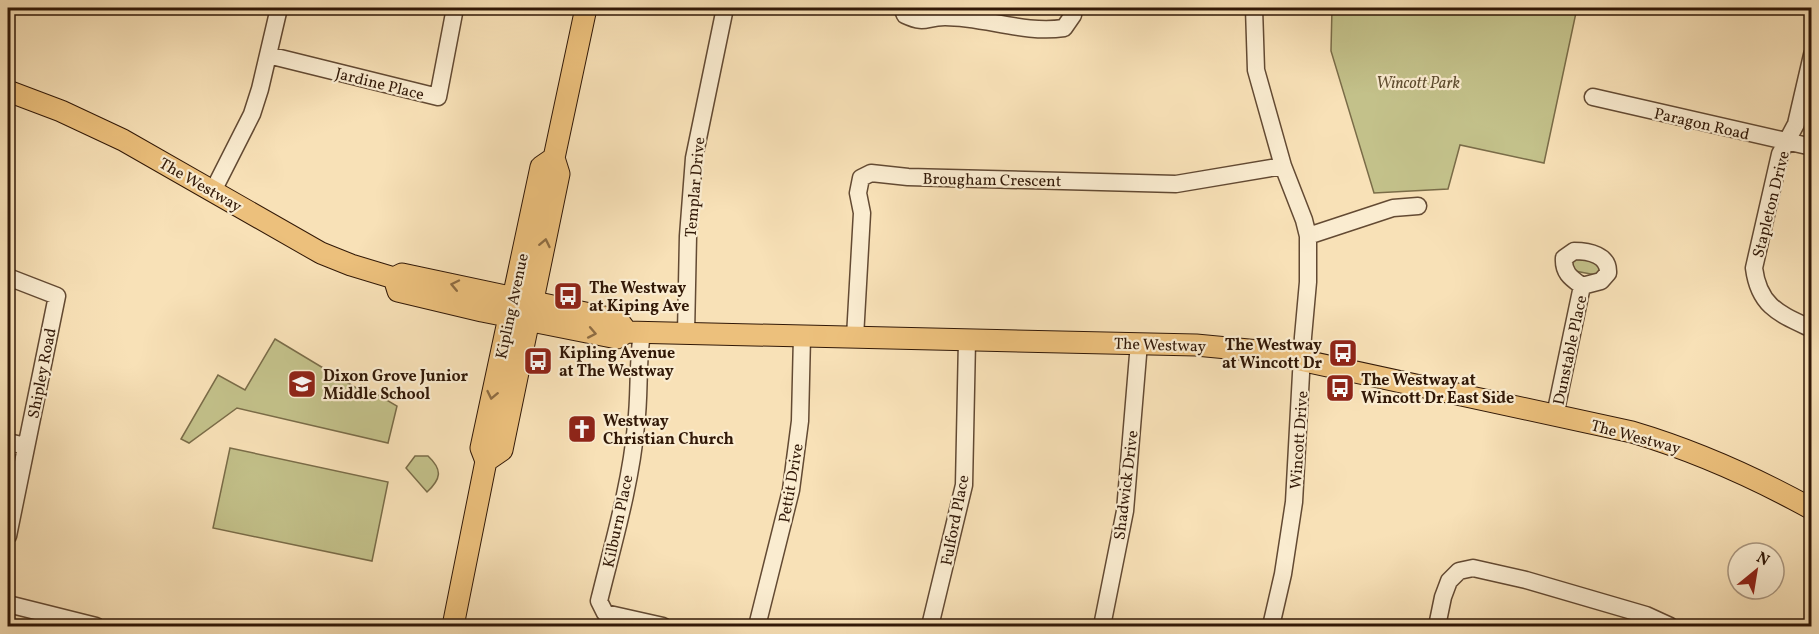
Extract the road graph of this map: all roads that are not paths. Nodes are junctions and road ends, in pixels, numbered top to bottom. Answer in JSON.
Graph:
{"nodes":[{"id":1,"x":279,"y":8,"type":"edge"},
{"id":2,"x":455,"y":8,"type":"edge"},
{"id":3,"x":586,"y":8,"type":"edge"},
{"id":4,"x":725,"y":8,"type":"edge"},
{"id":5,"x":902,"y":8,"type":"edge"},
{"id":6,"x":1074,"y":8,"type":"edge"},
{"id":7,"x":1254,"y":8,"type":"edge"},
{"id":8,"x":268,"y":55,"type":"junction"},
{"id":9,"x":1812,"y":55,"type":"edge"},
{"id":10,"x":8,"y":91,"type":"edge"},
{"id":11,"x":1593,"y":97,"type":"dead end"},
{"id":12,"x":1787,"y":142,"type":"junction"},
{"id":13,"x":1812,"y":147,"type":"edge"},
{"id":14,"x":1282,"y":166,"type":"junction"},
{"id":15,"x":213,"y":191,"type":"junction"},
{"id":16,"x":1418,"y":206,"type":"dead end"},
{"id":17,"x":1308,"y":236,"type":"junction"},
{"id":18,"x":8,"y":277,"type":"edge"},
{"id":19,"x":1582,"y":286,"type":"dead end"},
{"id":20,"x":521,"y":309,"type":"junction"},
{"id":21,"x":1812,"y":329,"type":"edge"},
{"id":22,"x":634,"y":332,"type":"junction"},
{"id":23,"x":686,"y":333,"type":"junction"},
{"id":24,"x":802,"y":336,"type":"junction"},
{"id":25,"x":855,"y":338,"type":"junction"},
{"id":26,"x":967,"y":340,"type":"junction"},
{"id":27,"x":1139,"y":343,"type":"junction"},
{"id":28,"x":1302,"y":360,"type":"junction"},
{"id":29,"x":1555,"y":415,"type":"junction"},
{"id":30,"x":8,"y":442,"type":"edge"},
{"id":31,"x":26,"y":446,"type":"junction"},
{"id":32,"x":1812,"y":509,"type":"edge"},
{"id":33,"x":8,"y":536,"type":"edge"},
{"id":34,"x":8,"y":604,"type":"edge"},
{"id":35,"x":72,"y":624,"type":"edge"},
{"id":36,"x":96,"y":627,"type":"edge"},
{"id":37,"x":453,"y":627,"type":"edge"},
{"id":38,"x":663,"y":627,"type":"edge"},
{"id":39,"x":757,"y":627,"type":"edge"},
{"id":40,"x":930,"y":627,"type":"edge"},
{"id":41,"x":1102,"y":627,"type":"edge"},
{"id":42,"x":1271,"y":627,"type":"edge"},
{"id":43,"x":1437,"y":627,"type":"edge"},
{"id":44,"x":1670,"y":627,"type":"edge"}],
"edges":[{"from":1,"to":8,"type":"street"},
{"from":2,"to":8,"type":"street","name":"Jardine Place"},
{"from":3,"to":20,"type":"main road","name":"Kipling Avenue"},
{"from":4,"to":23,"type":"street","name":"Templar Drive"},
{"from":5,"to":6,"type":"street"},
{"from":7,"to":14,"type":"street","name":"Wincott Drive"},
{"from":8,"to":15,"type":"street"},
{"from":9,"to":12,"type":"street","name":"Stapleton Drive"},
{"from":10,"to":15,"type":"main road","name":"The Westway"},
{"from":11,"to":12,"type":"street","name":"Paragon Road"},
{"from":12,"to":13,"type":"street","name":"Paragon Road"},
{"from":12,"to":21,"type":"street","name":"Stapleton Drive"},
{"from":14,"to":17,"type":"street","name":"Wincott Drive"},
{"from":14,"to":25,"type":"street","name":"Brougham Crescent"},
{"from":15,"to":20,"type":"main road","name":"The Westway"},
{"from":16,"to":17,"type":"street"},
{"from":17,"to":28,"type":"street","name":"Wincott Drive"},
{"from":18,"to":31,"type":"street","name":"Shipley Road"},
{"from":19,"to":29,"type":"street","name":"Dunstable Place"},
{"from":20,"to":22,"type":"main road","name":"The Westway"},
{"from":20,"to":37,"type":"main road","name":"Kipling Avenue"},
{"from":22,"to":23,"type":"main road","name":"The Westway"},
{"from":22,"to":38,"type":"street","name":"Kilburn Place"},
{"from":23,"to":24,"type":"main road","name":"The Westway"},
{"from":24,"to":25,"type":"main road","name":"The Westway"},
{"from":24,"to":39,"type":"street","name":"Pettit Drive"},
{"from":25,"to":26,"type":"main road","name":"The Westway"},
{"from":26,"to":27,"type":"main road","name":"The Westway"},
{"from":26,"to":40,"type":"street","name":"Fulford Place"},
{"from":27,"to":28,"type":"main road","name":"The Westway"},
{"from":27,"to":41,"type":"street","name":"Shadwick Drive"},
{"from":28,"to":29,"type":"main road","name":"The Westway"},
{"from":28,"to":42,"type":"street","name":"Wincott Drive"},
{"from":29,"to":32,"type":"main road","name":"The Westway"},
{"from":30,"to":31,"type":"street"},
{"from":31,"to":33,"type":"street","name":"Shipley Road"},
{"from":34,"to":35,"type":"street"},
{"from":35,"to":36,"type":"street"},
{"from":43,"to":44,"type":"street"}]}
